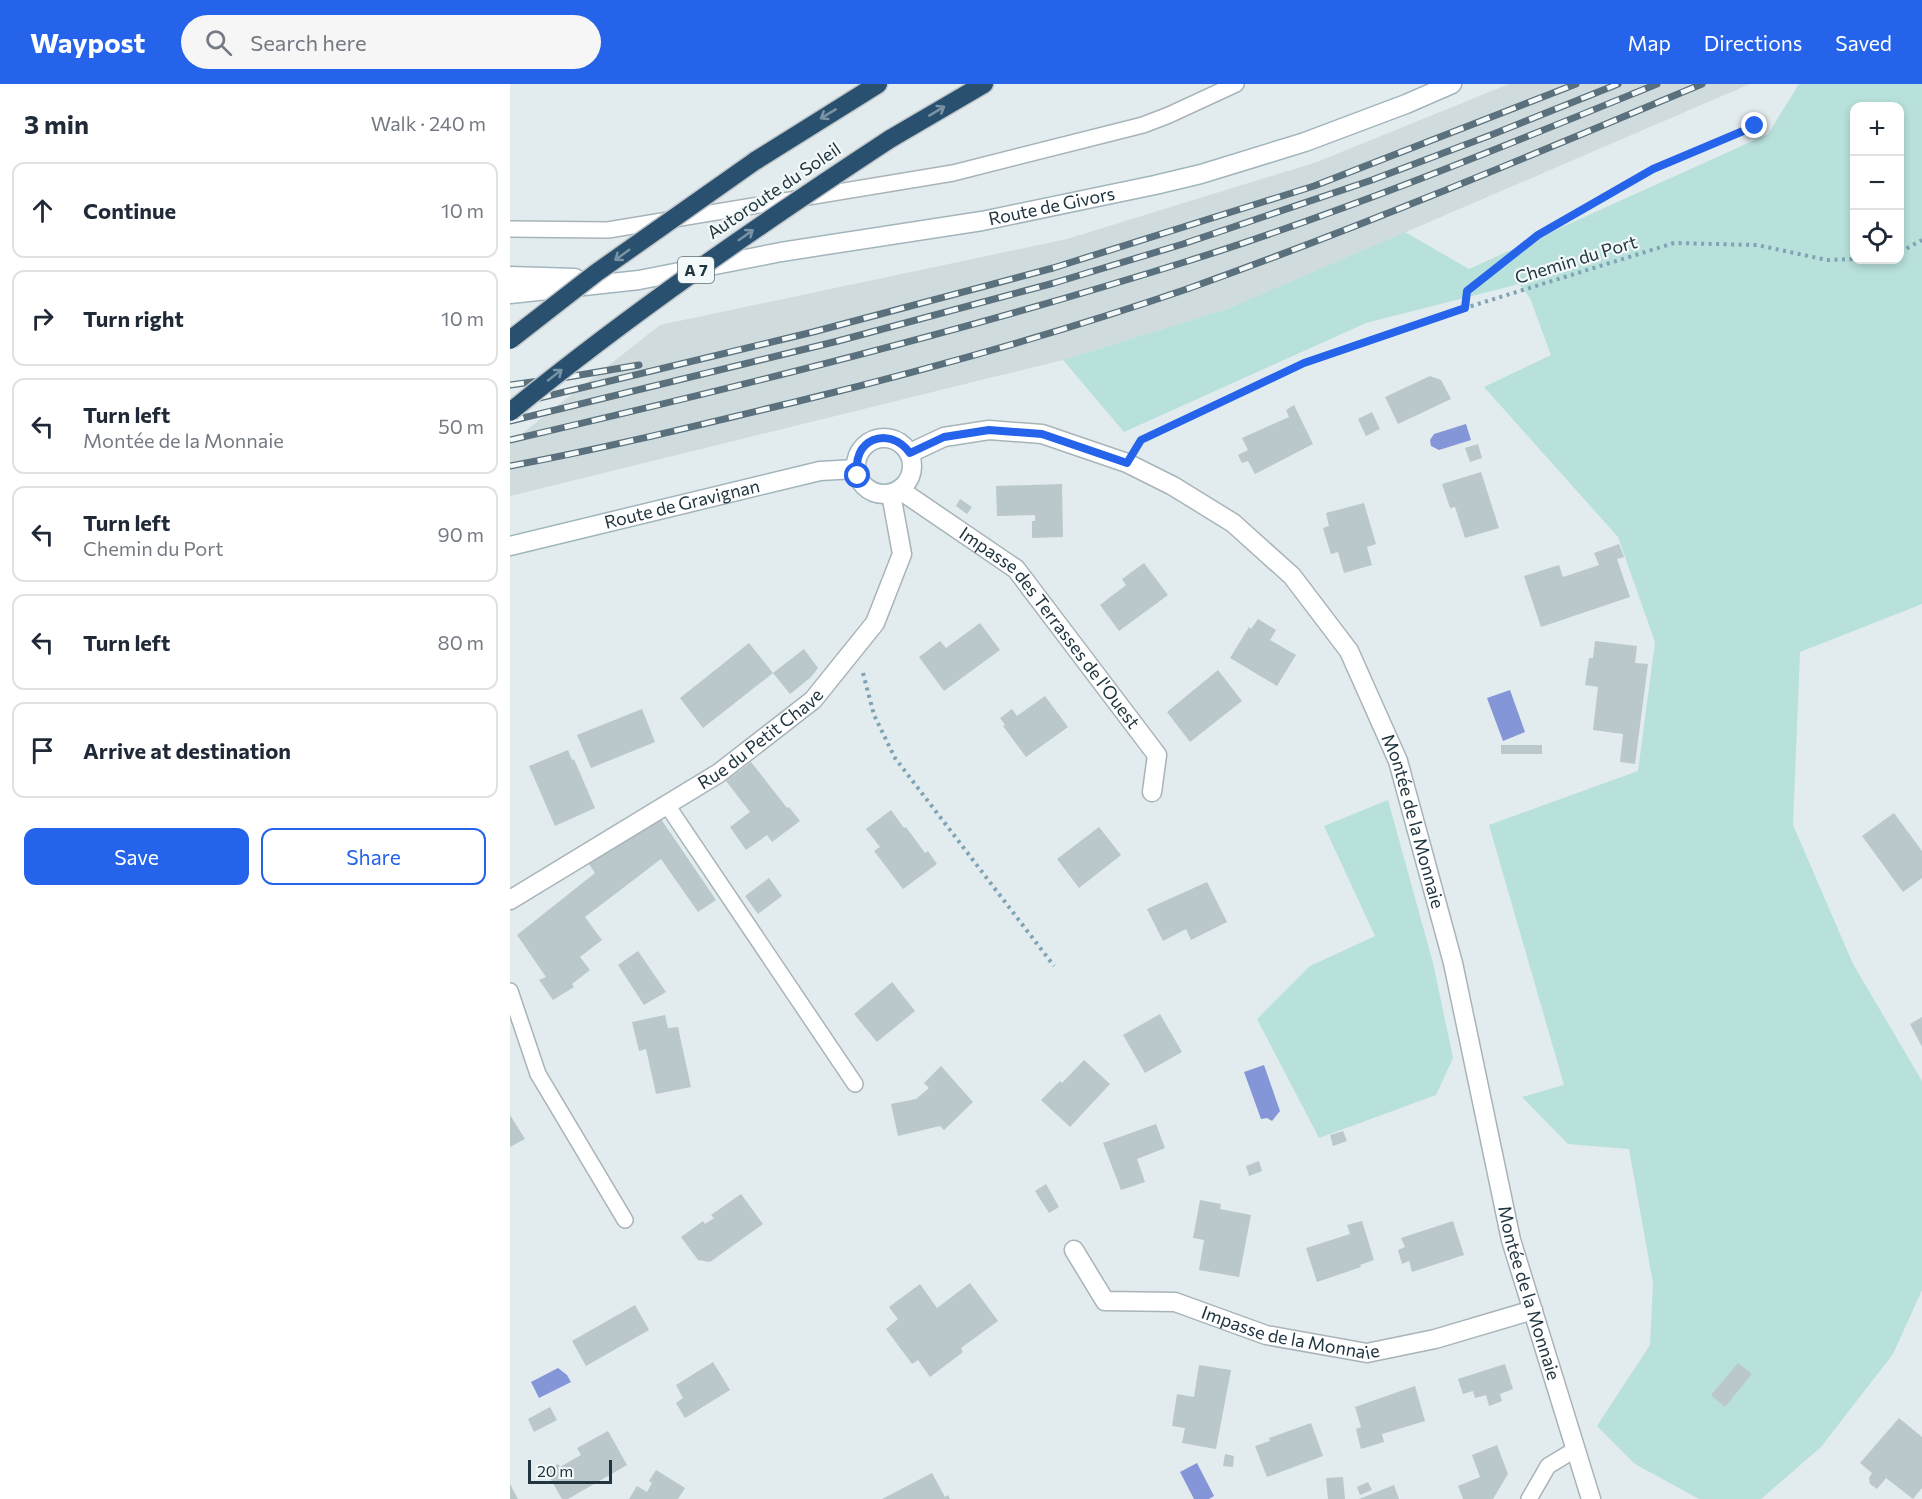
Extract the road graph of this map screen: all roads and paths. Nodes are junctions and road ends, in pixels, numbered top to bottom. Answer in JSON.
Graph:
{"nodes":[{"id":1,"x":879,"y":84,"type":"edge"},
{"id":2,"x":984,"y":84,"type":"edge"},
{"id":3,"x":1236,"y":84,"type":"edge"},
{"id":4,"x":1452,"y":84,"type":"edge"},
{"id":5,"x":1755,"y":126,"type":"dead end"},
{"id":6,"x":510,"y":229,"type":"edge"},
{"id":7,"x":1922,"y":240,"type":"edge"},
{"id":8,"x":1904,"y":249,"type":"edge"},
{"id":9,"x":1850,"y":259,"type":"edge"},
{"id":10,"x":510,"y":276,"type":"edge"},
{"id":11,"x":639,"y":280,"type":"junction"},
{"id":12,"x":510,"y":294,"type":"edge"},
{"id":13,"x":1465,"y":308,"type":"junction"},
{"id":14,"x":510,"y":340,"type":"edge"},
{"id":15,"x":510,"y":412,"type":"edge"},
{"id":16,"x":910,"y":453,"type":"junction"},
{"id":17,"x":1127,"y":463,"type":"junction"},
{"id":18,"x":856,"y":469,"type":"junction"},
{"id":19,"x":895,"y":492,"type":"junction"},
{"id":20,"x":510,"y":546,"type":"edge"},
{"id":21,"x":857,"y":646,"type":"junction"},
{"id":22,"x":1152,"y":792,"type":"dead end"},
{"id":23,"x":667,"y":805,"type":"junction"},
{"id":24,"x":510,"y":900,"type":"edge"},
{"id":25,"x":1054,"y":966,"type":"dead end"},
{"id":26,"x":510,"y":991,"type":"edge"},
{"id":27,"x":855,"y":1084,"type":"dead end"},
{"id":28,"x":626,"y":1220,"type":"dead end"},
{"id":29,"x":1074,"y":1250,"type":"dead end"},
{"id":30,"x":1533,"y":1310,"type":"junction"},
{"id":31,"x":1576,"y":1449,"type":"junction"},
{"id":32,"x":1529,"y":1499,"type":"edge"},
{"id":33,"x":1591,"y":1499,"type":"edge"}],
"edges":[{"from":1,"to":14,"type":"highway","name":"Autoroute du Soleil","one_way":true,"bridge":true},
{"from":15,"to":2,"type":"highway","name":"Autoroute du Soleil","number":"A 7","one_way":true,"bridge":true},
{"from":3,"to":6,"type":"lane"},
{"from":4,"to":11,"type":"street","name":"Route de Givors"},
{"from":5,"to":13,"type":"path"},
{"from":7,"to":8,"type":"path"},
{"from":9,"to":13,"type":"path","name":"Chemin du Port"},
{"from":10,"to":11,"type":"street","name":"Route de Givors"},
{"from":11,"to":12,"type":"street","name":"Route de Givors"},
{"from":13,"to":17,"type":"path","name":"Chemin du Port"},
{"from":16,"to":17,"type":"street","name":"Montée de la Monnaie"},
{"from":16,"to":18,"type":"street"},
{"from":16,"to":19,"type":"street"},
{"from":17,"to":30,"type":"street","name":"Montée de la Monnaie"},
{"from":18,"to":19,"type":"street"},
{"from":18,"to":20,"type":"street","name":"Route de Gravignan"},
{"from":19,"to":21,"type":"street","name":"Rue du Petit Chave"},
{"from":19,"to":22,"type":"street","name":"Impasse des Terrasses de l'Ouest"},
{"from":21,"to":23,"type":"street","name":"Rue du Petit Chave"},
{"from":21,"to":25,"type":"path"},
{"from":23,"to":24,"type":"street","name":"Rue du Petit Chave"},
{"from":23,"to":27,"type":"lane"},
{"from":26,"to":28,"type":"lane"},
{"from":29,"to":30,"type":"street","name":"Impasse de la Monnaie"},
{"from":30,"to":31,"type":"street","name":"Montée de la Monnaie"},
{"from":31,"to":32,"type":"lane"},
{"from":31,"to":33,"type":"street","name":"Montée de la Monnaie"}]}
